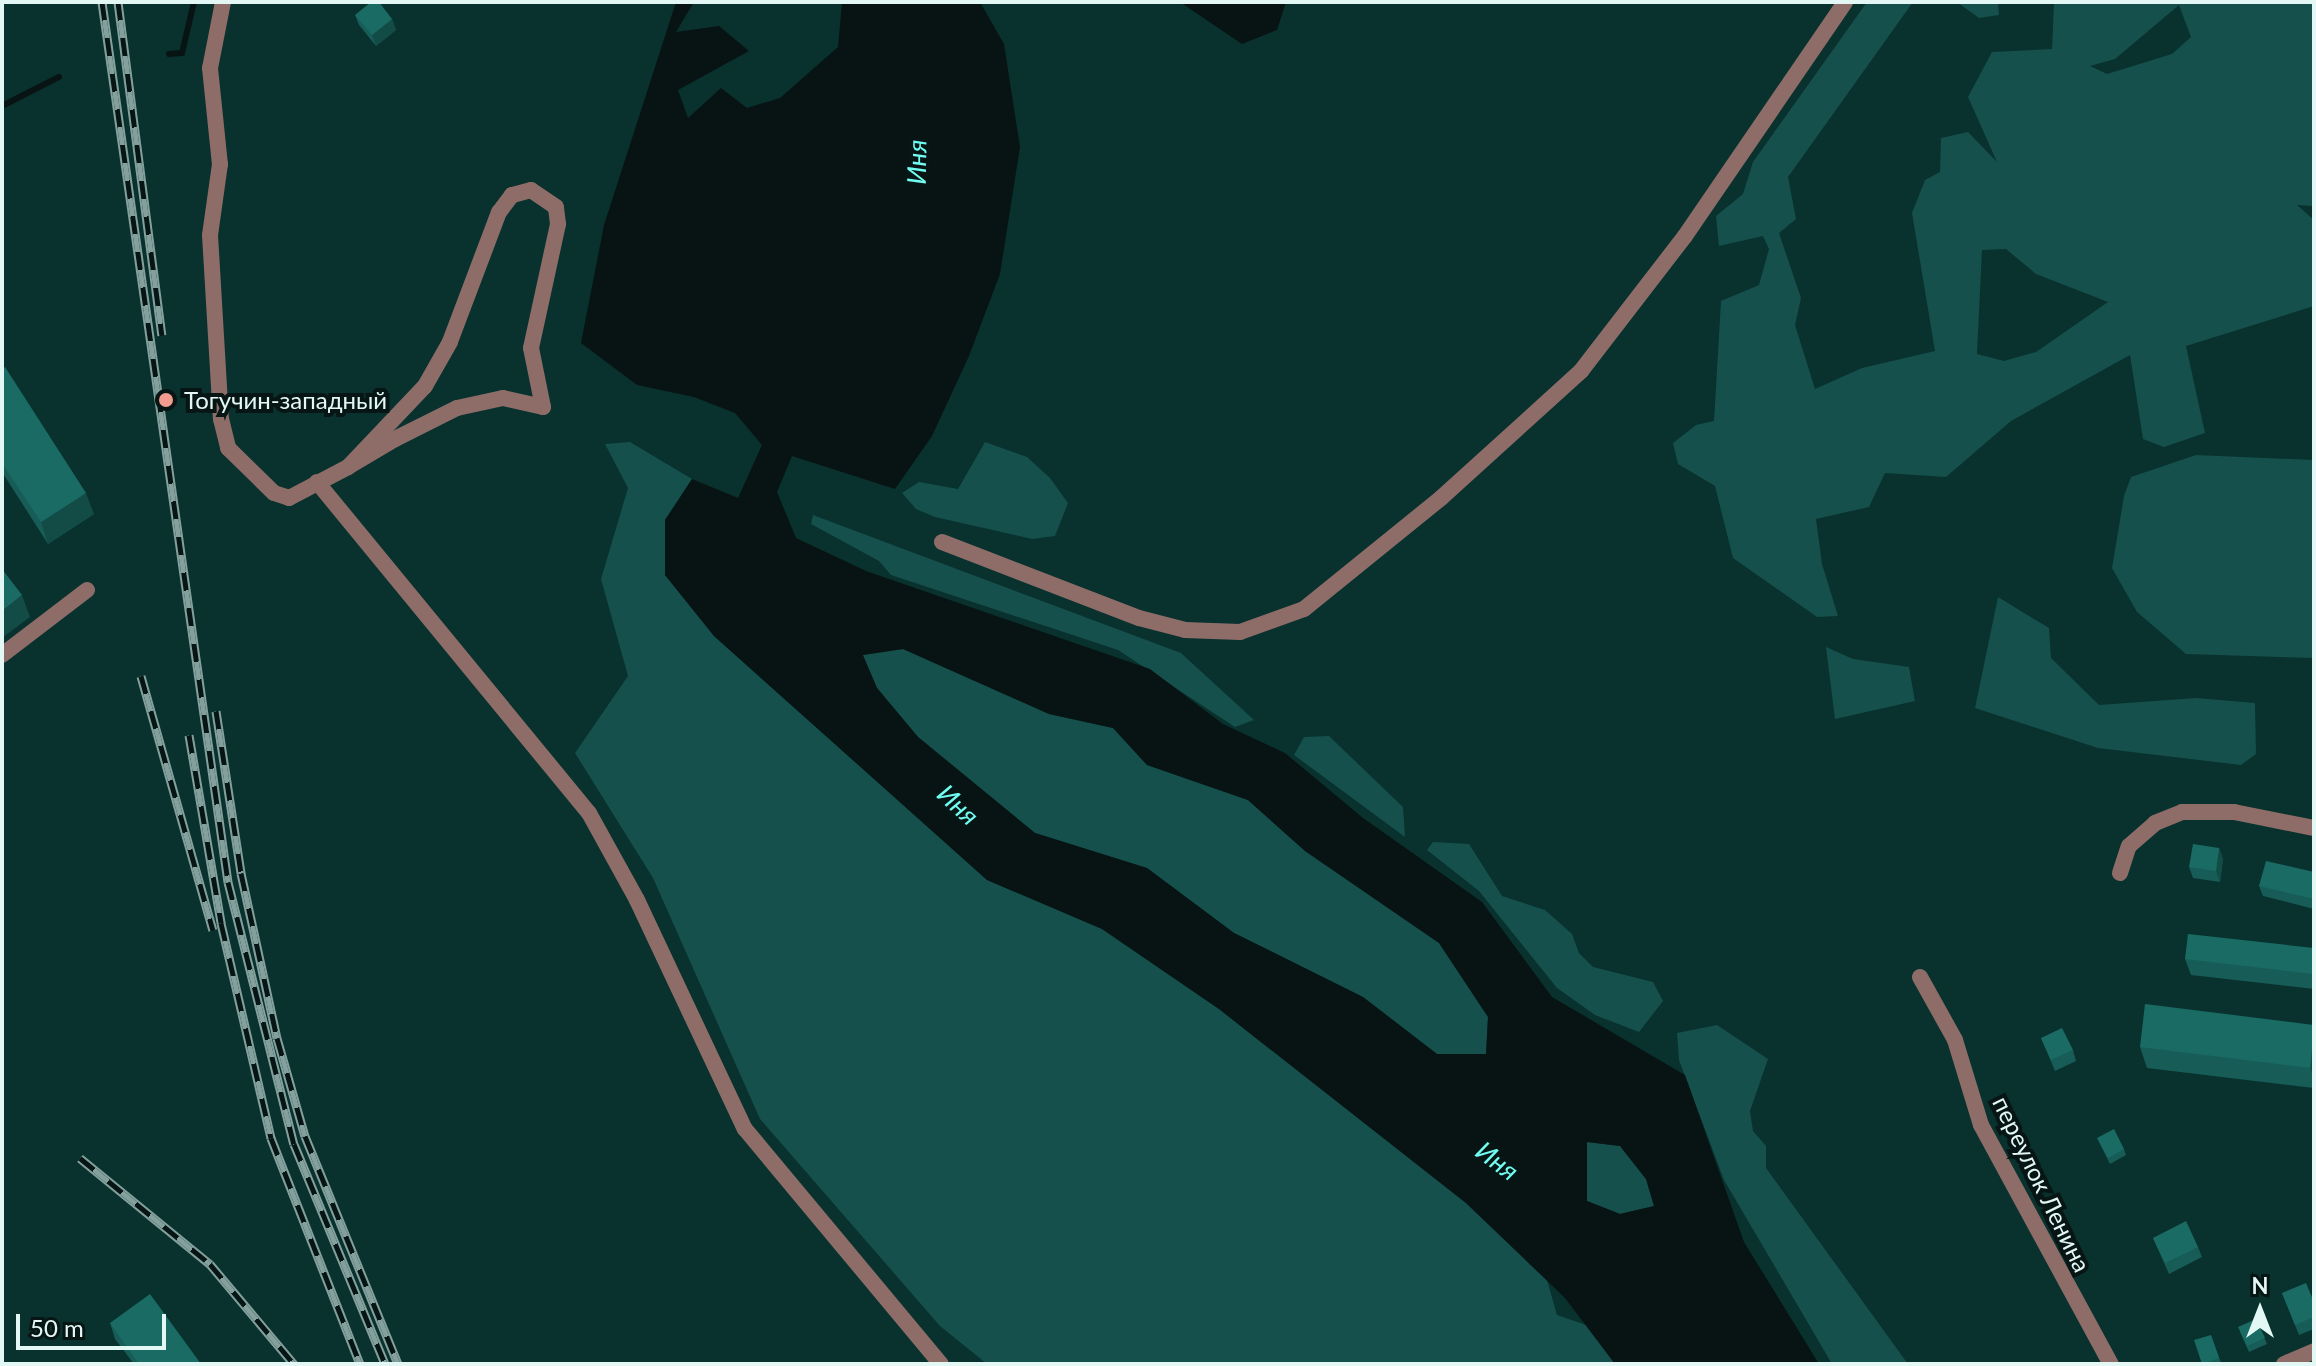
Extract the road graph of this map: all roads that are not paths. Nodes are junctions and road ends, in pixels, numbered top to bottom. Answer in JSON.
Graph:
{"nodes":[{"id":1,"x":223,"y":2,"type":"edge"},
{"id":2,"x":1845,"y":2,"type":"edge"},
{"id":3,"x":348,"y":467,"type":"junction"},
{"id":4,"x":317,"y":482,"type":"junction"},
{"id":5,"x":942,"y":542,"type":"dead end"},
{"id":6,"x":87,"y":590,"type":"dead end"},
{"id":7,"x":2,"y":655,"type":"edge"},
{"id":8,"x":2314,"y":828,"type":"edge"},
{"id":9,"x":2120,"y":873,"type":"dead end"},
{"id":10,"x":1920,"y":977,"type":"dead end"},
{"id":11,"x":2314,"y":1351,"type":"edge"},
{"id":12,"x":941,"y":1364,"type":"edge"},
{"id":13,"x":2111,"y":1364,"type":"edge"},
{"id":14,"x":2284,"y":1364,"type":"edge"}],
"edges":[{"from":1,"to":4,"type":"street"},
{"from":2,"to":5,"type":"street"},
{"from":3,"to":3,"type":"street"},
{"from":3,"to":4,"type":"street"},
{"from":4,"to":12,"type":"street"},
{"from":6,"to":7,"type":"street"},
{"from":8,"to":9,"type":"street"},
{"from":10,"to":13,"type":"street","name":"переулок Ленина"},
{"from":11,"to":14,"type":"street"}]}
